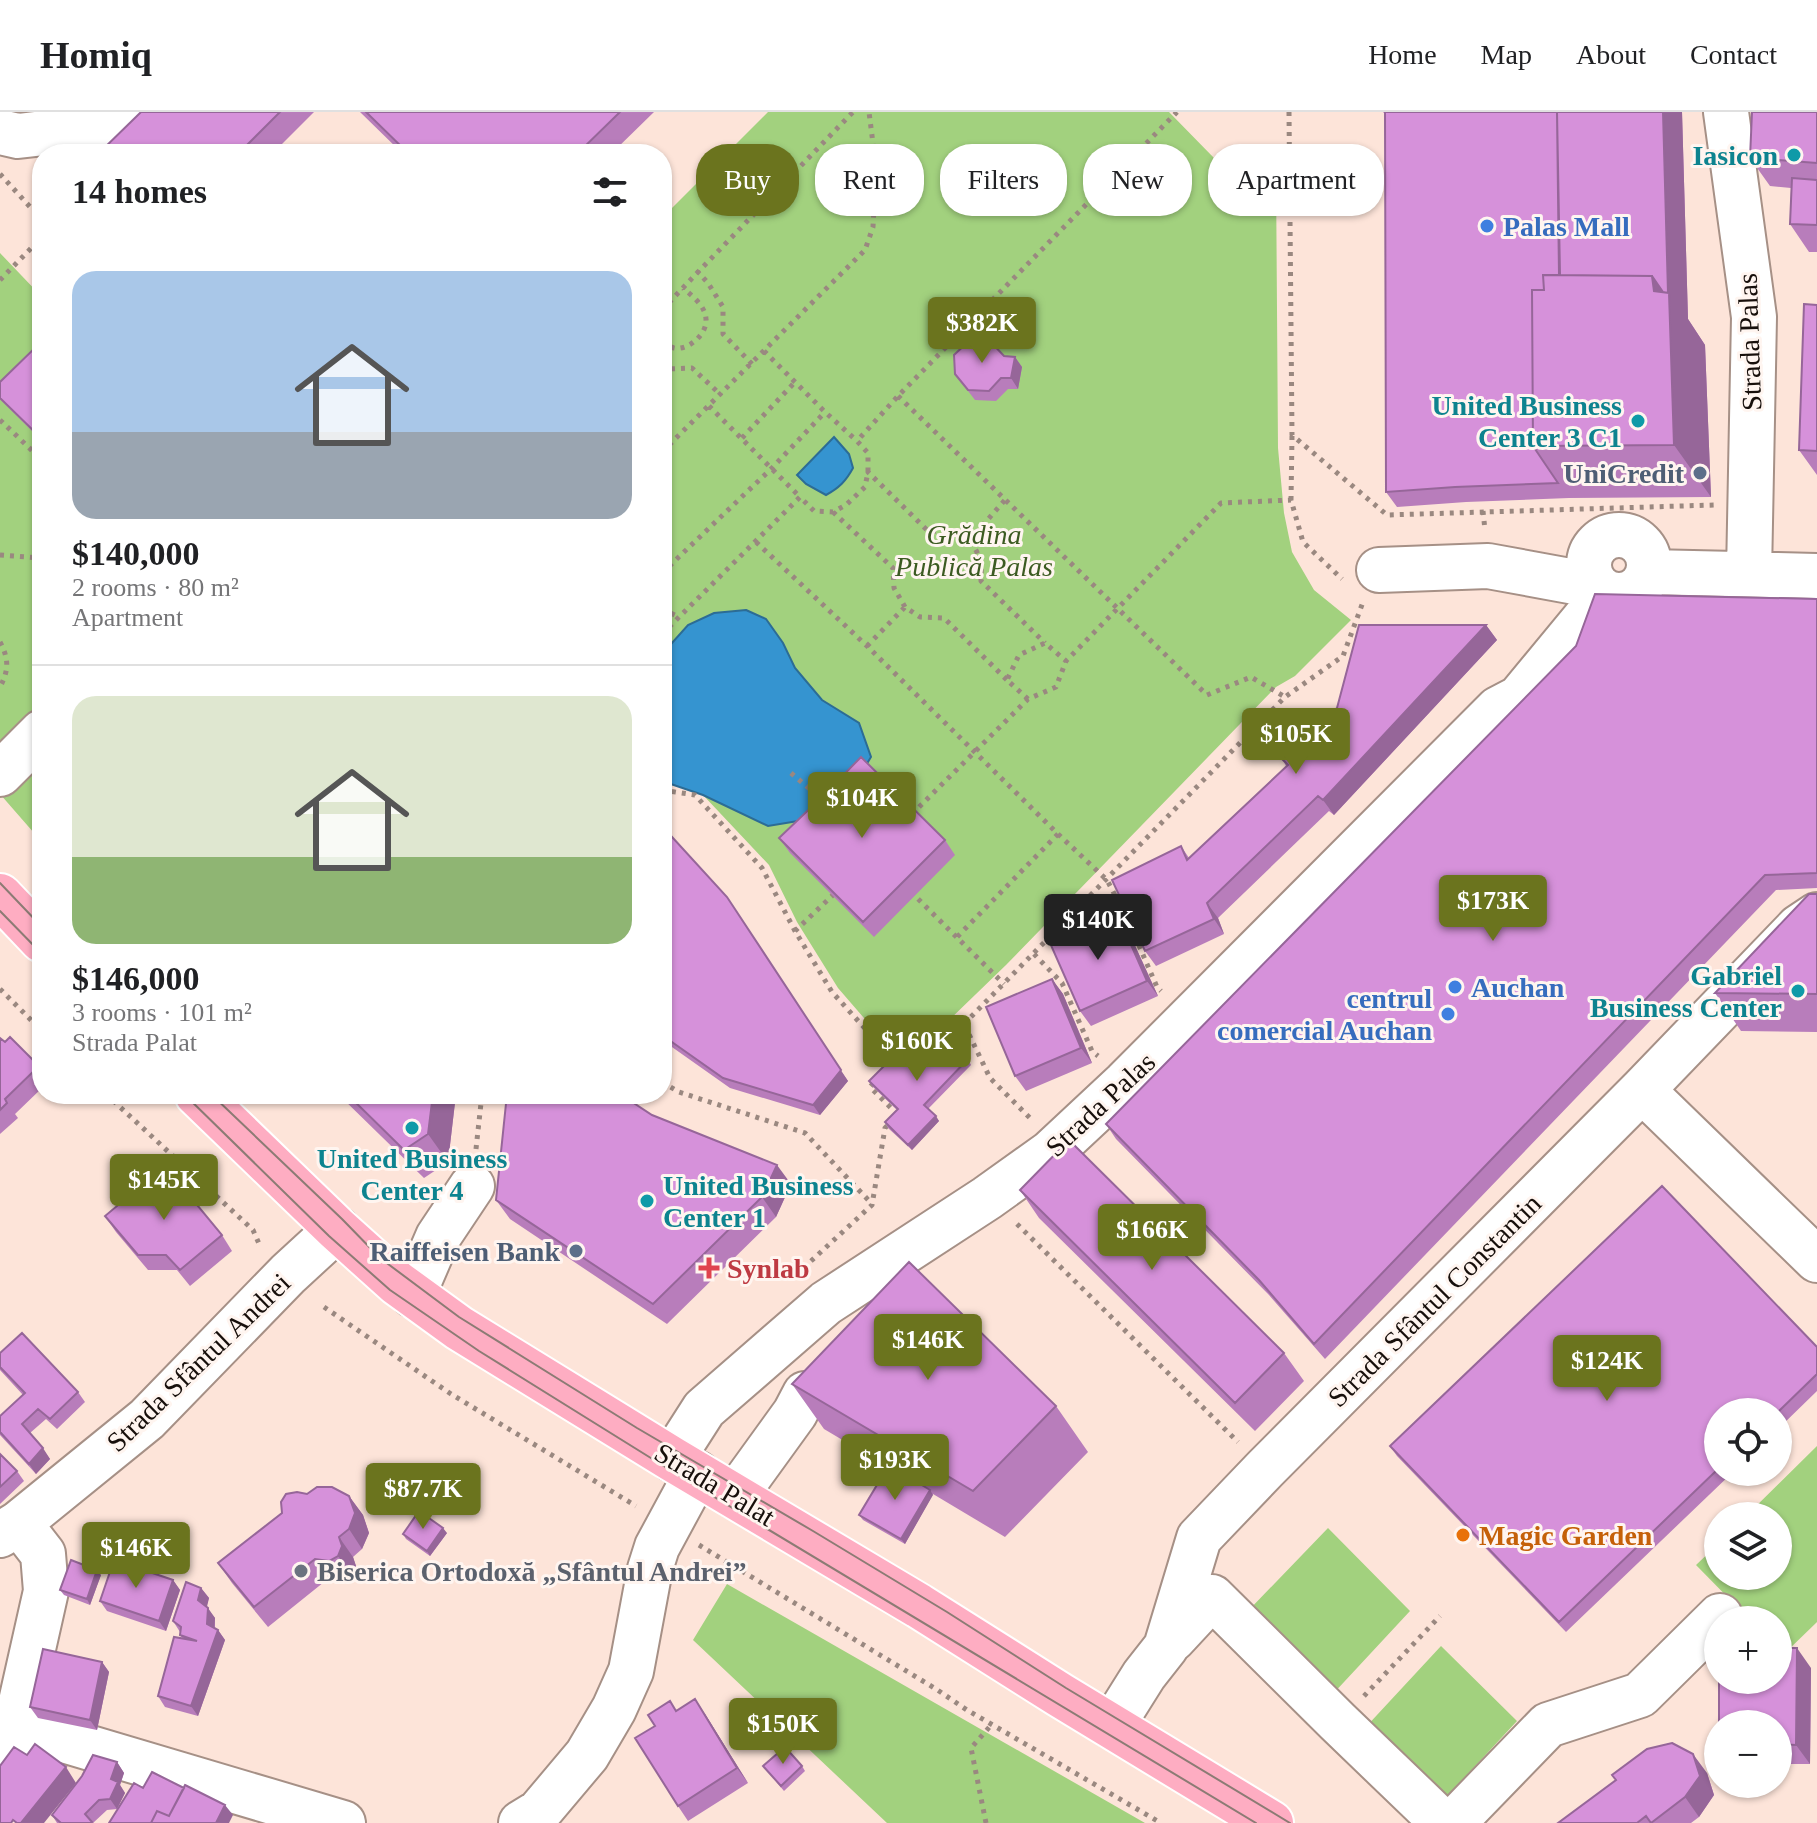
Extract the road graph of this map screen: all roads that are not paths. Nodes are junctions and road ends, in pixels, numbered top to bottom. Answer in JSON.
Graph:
{"nodes":[{"id":1,"x":128,"y":112,"type":"edge"},
{"id":2,"x":1726,"y":112,"type":"edge"},
{"id":3,"x":0,"y":132,"type":"edge"},
{"id":4,"x":1750,"y":555,"type":"junction"},
{"id":5,"x":1612,"y":575,"type":"junction"},
{"id":6,"x":1817,"y":576,"type":"edge"},
{"id":7,"x":1364,"y":582,"type":"road end"},
{"id":8,"x":32,"y":742,"type":"edge"},
{"id":9,"x":0,"y":774,"type":"edge"},
{"id":10,"x":0,"y":896,"type":"edge"},
{"id":11,"x":1817,"y":915,"type":"edge"},
{"id":12,"x":32,"y":930,"type":"edge"},
{"id":13,"x":1642,"y":1090,"type":"junction"},
{"id":14,"x":207,"y":1104,"type":"edge"},
{"id":15,"x":472,"y":1186,"type":"road end"},
{"id":16,"x":337,"y":1229,"type":"junction"},
{"id":17,"x":1817,"y":1260,"type":"edge"},
{"id":18,"x":413,"y":1295,"type":"junction"},
{"id":19,"x":805,"y":1394,"type":"edge"},
{"id":20,"x":685,"y":1466,"type":"junction"},
{"id":21,"x":735,"y":1496,"type":"junction"},
{"id":22,"x":9,"y":1529,"type":"edge"},
{"id":23,"x":1704,"y":1632,"type":"edge"},
{"id":24,"x":1166,"y":1647,"type":"junction"},
{"id":25,"x":1112,"y":1726,"type":"junction"},
{"id":26,"x":12,"y":1743,"type":"edge"},
{"id":27,"x":343,"y":1823,"type":"edge"},
{"id":28,"x":521,"y":1823,"type":"edge"},
{"id":29,"x":1271,"y":1823,"type":"edge"},
{"id":30,"x":1443,"y":1823,"type":"edge"},
{"id":31,"x":1453,"y":1823,"type":"edge"}],
"edges":[{"from":1,"to":3,"type":"street"},
{"from":2,"to":4,"type":"street","name":"Strada Palas"},
{"from":4,"to":5,"type":"street"},
{"from":4,"to":6,"type":"street"},
{"from":5,"to":7,"type":"street"},
{"from":5,"to":20,"type":"street","name":"Strada Palas"},
{"from":8,"to":9,"type":"street"},
{"from":10,"to":12,"type":"main road"},
{"from":11,"to":13,"type":"street","name":"Strada Sfântul Constantin"},
{"from":13,"to":17,"type":"street"},
{"from":13,"to":24,"type":"street","name":"Strada Sfântul Constantin"},
{"from":14,"to":16,"type":"main road","name":"Strada Palat"},
{"from":15,"to":18,"type":"street"},
{"from":16,"to":18,"type":"main road","name":"Strada Palat"},
{"from":16,"to":22,"type":"street","name":"Strada Sfântul Andrei"},
{"from":18,"to":20,"type":"main road","name":"Strada Palat"},
{"from":19,"to":21,"type":"street"},
{"from":20,"to":21,"type":"main road","name":"Strada Palat"},
{"from":20,"to":28,"type":"street","name":"Strada Palas"},
{"from":21,"to":25,"type":"main road","name":"Strada Palat"},
{"from":22,"to":26,"type":"street","name":"Strada Sfântul Andrei"},
{"from":23,"to":31,"type":"street"},
{"from":24,"to":25,"type":"street","name":"Strada Sfântul Constantin"},
{"from":24,"to":30,"type":"street"},
{"from":25,"to":29,"type":"main road","name":"Strada Palat"},
{"from":26,"to":27,"type":"street","name":"Strada Sfântul Andrei"}]}
